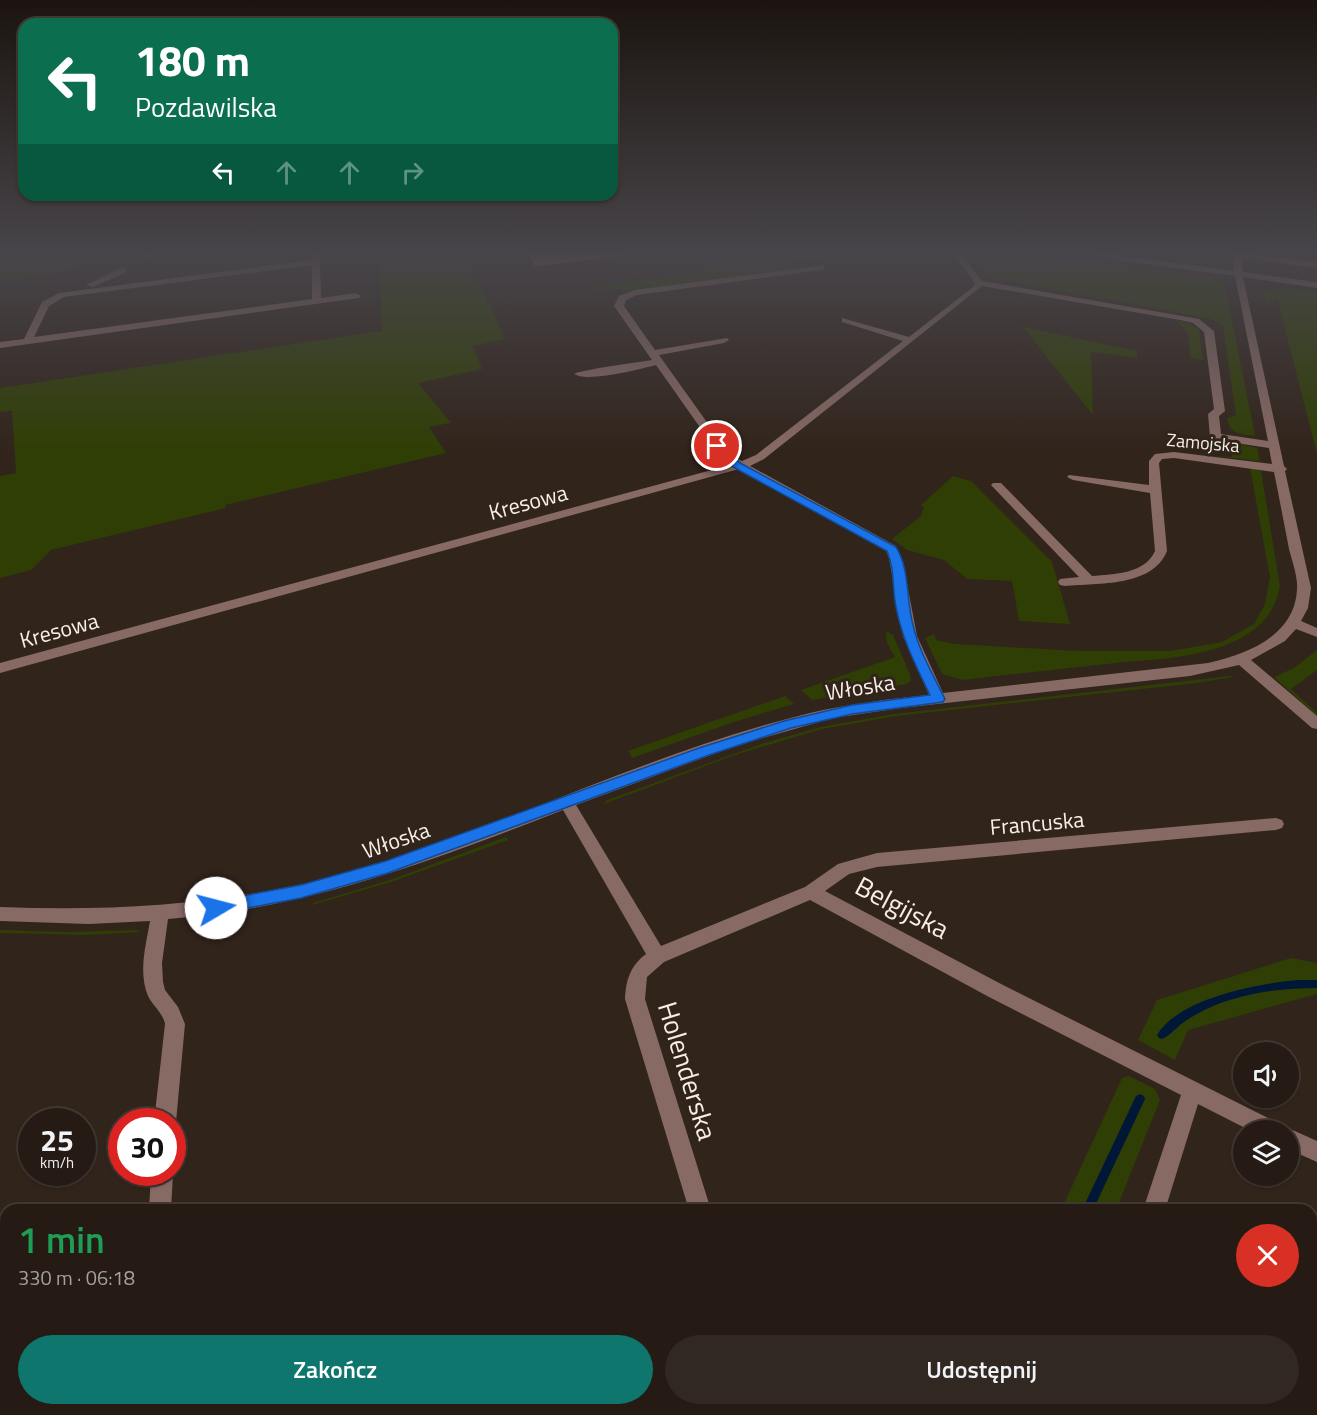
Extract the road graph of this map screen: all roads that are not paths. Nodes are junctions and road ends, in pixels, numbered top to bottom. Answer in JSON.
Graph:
{"nodes":[{"id":1,"x":37,"y":321,"type":"edge"},
{"id":2,"x":176,"y":321,"type":"edge"},
{"id":3,"x":630,"y":321,"type":"edge"},
{"id":4,"x":848,"y":321,"type":"edge"},
{"id":5,"x":934,"y":321,"type":"edge"},
{"id":6,"x":1192,"y":321,"type":"edge"},
{"id":7,"x":1248,"y":321,"type":"edge"},
{"id":8,"x":724,"y":340,"type":"dead end"},
{"id":9,"x":910,"y":340,"type":"junction"},
{"id":10,"x":28,"y":341,"type":"junction"},
{"id":11,"x":0,"y":345,"type":"edge"},
{"id":12,"x":655,"y":357,"type":"junction"},
{"id":13,"x":579,"y":374,"type":"dead end"},
{"id":14,"x":1275,"y":445,"type":"junction"},
{"id":15,"x":739,"y":466,"type":"junction"},
{"id":16,"x":1281,"y":469,"type":"junction"},
{"id":17,"x":1073,"y":477,"type":"dead end"},
{"id":18,"x":997,"y":485,"type":"dead end"},
{"id":19,"x":1156,"y":490,"type":"junction"},
{"id":20,"x":1088,"y":579,"type":"junction"},
{"id":21,"x":1065,"y":582,"type":"dead end"},
{"id":22,"x":1294,"y":623,"type":"junction"},
{"id":23,"x":1317,"y":633,"type":"edge"},
{"id":24,"x":1241,"y":659,"type":"junction"},
{"id":25,"x":0,"y":668,"type":"edge"},
{"id":26,"x":938,"y":699,"type":"junction"},
{"id":27,"x":1317,"y":724,"type":"edge"},
{"id":28,"x":566,"y":802,"type":"junction"},
{"id":29,"x":1276,"y":824,"type":"dead end"},
{"id":30,"x":811,"y":892,"type":"junction"},
{"id":31,"x":0,"y":914,"type":"edge"},
{"id":32,"x":160,"y":914,"type":"junction"},
{"id":33,"x":657,"y":956,"type":"junction"},
{"id":34,"x":1192,"y":1091,"type":"junction"},
{"id":35,"x":166,"y":1108,"type":"edge"},
{"id":36,"x":1251,"y":1120,"type":"edge"},
{"id":37,"x":1299,"y":1143,"type":"edge"},
{"id":38,"x":1317,"y":1152,"type":"edge"},
{"id":39,"x":161,"y":1186,"type":"edge"},
{"id":40,"x":160,"y":1204,"type":"edge"},
{"id":41,"x":698,"y":1204,"type":"edge"},
{"id":42,"x":1156,"y":1204,"type":"edge"}],
"edges":[{"from":1,"to":10,"type":"street"},
{"from":2,"to":10,"type":"street"},
{"from":3,"to":12,"type":"street"},
{"from":4,"to":9,"type":"street"},
{"from":5,"to":9,"type":"street","name":"Kresowa"},
{"from":6,"to":14,"type":"street"},
{"from":7,"to":14,"type":"street","name":"Włoska"},
{"from":8,"to":12,"type":"street"},
{"from":9,"to":15,"type":"street","name":"Kresowa"},
{"from":10,"to":11,"type":"street"},
{"from":12,"to":13,"type":"street"},
{"from":12,"to":15,"type":"street"},
{"from":14,"to":16,"type":"street","name":"Włoska"},
{"from":15,"to":25,"type":"street","name":"Kresowa"},
{"from":15,"to":26,"type":"street"},
{"from":16,"to":19,"type":"street","name":"Zamojska"},
{"from":16,"to":22,"type":"street","name":"Włoska"},
{"from":17,"to":19,"type":"street"},
{"from":18,"to":20,"type":"street"},
{"from":19,"to":20,"type":"street","name":"Zamojska"},
{"from":20,"to":21,"type":"street","name":"Zamojska"},
{"from":22,"to":23,"type":"street"},
{"from":22,"to":24,"type":"street","name":"Włoska"},
{"from":24,"to":26,"type":"street","name":"Włoska"},
{"from":24,"to":27,"type":"street"},
{"from":26,"to":28,"type":"street","name":"Włoska"},
{"from":28,"to":32,"type":"street","name":"Włoska"},
{"from":28,"to":33,"type":"street"},
{"from":29,"to":30,"type":"street","name":"Francuska"},
{"from":30,"to":33,"type":"street"},
{"from":30,"to":34,"type":"street","name":"Belgijska"},
{"from":31,"to":32,"type":"street","name":"Włoska"},
{"from":32,"to":35,"type":"street"},
{"from":33,"to":41,"type":"street","name":"Holenderska"},
{"from":34,"to":36,"type":"street","name":"Belgijska"},
{"from":34,"to":42,"type":"street"},
{"from":37,"to":38,"type":"street"},
{"from":39,"to":40,"type":"street"}]}
